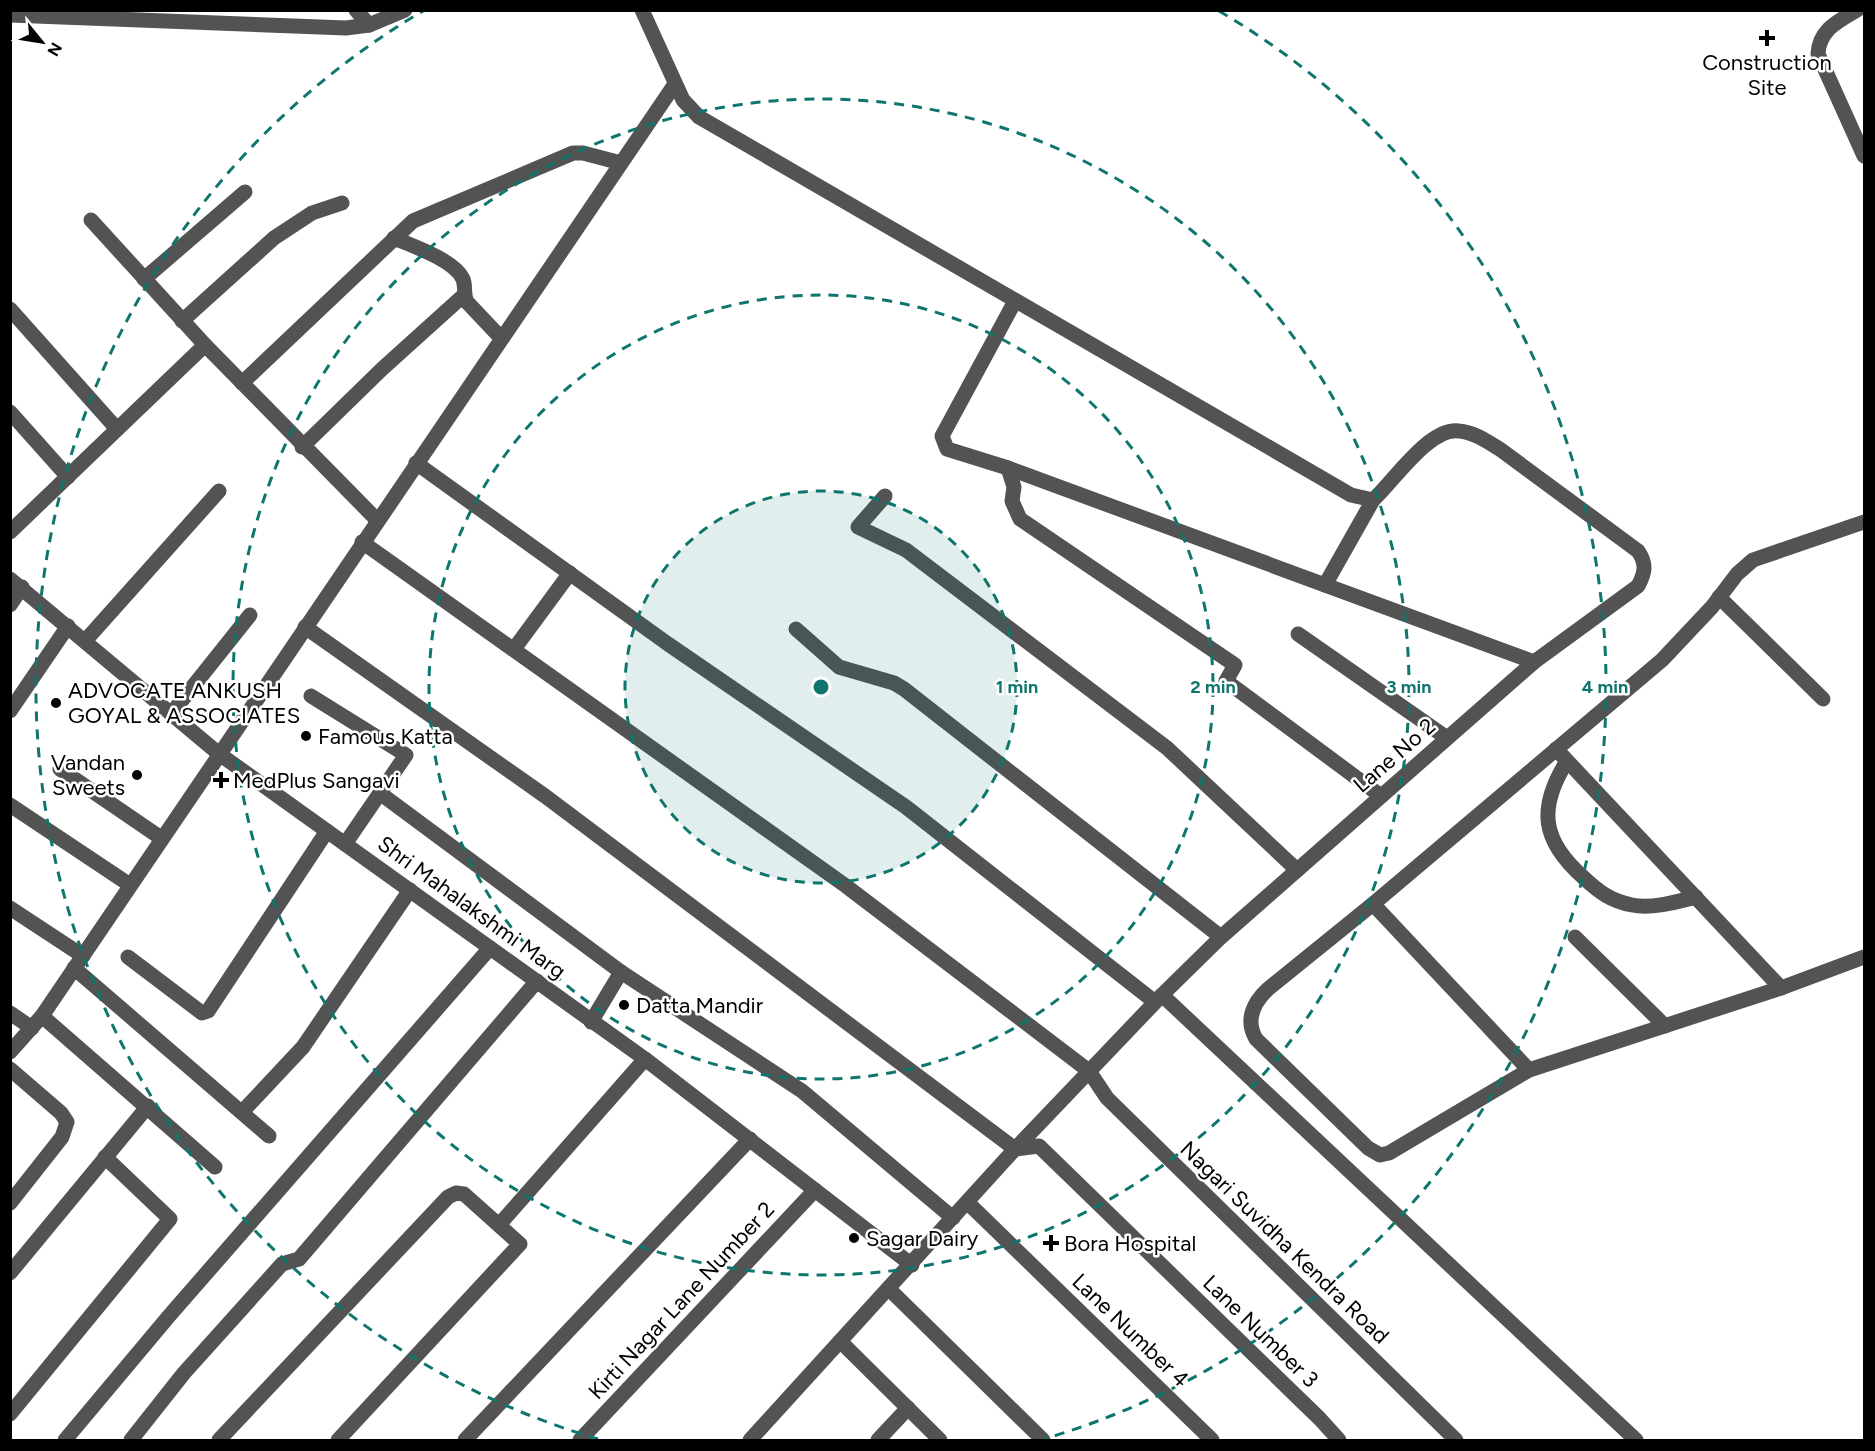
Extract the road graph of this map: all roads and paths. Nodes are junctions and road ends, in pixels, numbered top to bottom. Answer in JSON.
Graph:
{"nodes":[{"id":1,"x":356,"y":10,"type":"edge"},
{"id":2,"x":405,"y":10,"type":"edge"},
{"id":3,"x":642,"y":10,"type":"edge"},
{"id":4,"x":1857,"y":10,"type":"edge"},
{"id":5,"x":10,"y":15,"type":"edge"},
{"id":6,"x":369,"y":24,"type":"junction"},
{"id":7,"x":675,"y":84,"type":"junction"},
{"id":8,"x":1864,"y":156,"type":"edge"},
{"id":9,"x":621,"y":163,"type":"junction"},
{"id":10,"x":245,"y":192,"type":"dead end"},
{"id":11,"x":342,"y":203,"type":"dead end"},
{"id":12,"x":92,"y":220,"type":"dead end"},
{"id":13,"x":394,"y":238,"type":"junction"},
{"id":14,"x":144,"y":279,"type":"junction"},
{"id":15,"x":464,"y":295,"type":"junction"},
{"id":16,"x":1015,"y":301,"type":"junction"},
{"id":17,"x":10,"y":309,"type":"edge"},
{"id":18,"x":182,"y":321,"type":"junction"},
{"id":19,"x":501,"y":338,"type":"junction"},
{"id":20,"x":205,"y":345,"type":"junction"},
{"id":21,"x":242,"y":383,"type":"junction"},
{"id":22,"x":10,"y":412,"type":"edge"},
{"id":23,"x":117,"y":429,"type":"junction"},
{"id":24,"x":302,"y":447,"type":"junction"},
{"id":25,"x":416,"y":463,"type":"junction"},
{"id":26,"x":1008,"y":468,"type":"junction"},
{"id":27,"x":68,"y":477,"type":"junction"},
{"id":28,"x":219,"y":491,"type":"dead end"},
{"id":29,"x":885,"y":496,"type":"dead end"},
{"id":30,"x":1372,"y":500,"type":"junction"},
{"id":31,"x":377,"y":520,"type":"junction"},
{"id":32,"x":1864,"y":522,"type":"edge"},
{"id":33,"x":10,"y":532,"type":"edge"},
{"id":34,"x":362,"y":542,"type":"junction"},
{"id":35,"x":570,"y":573,"type":"junction"},
{"id":36,"x":16,"y":583,"type":"edge"},
{"id":37,"x":1325,"y":585,"type":"junction"},
{"id":38,"x":1719,"y":597,"type":"junction"},
{"id":39,"x":10,"y":605,"type":"edge"},
{"id":40,"x":250,"y":615,"type":"dead end"},
{"id":41,"x":68,"y":626,"type":"junction"},
{"id":42,"x":304,"y":627,"type":"junction"},
{"id":43,"x":796,"y":629,"type":"dead end"},
{"id":44,"x":1298,"y":634,"type":"dead end"},
{"id":45,"x":85,"y":641,"type":"junction"},
{"id":46,"x":514,"y":649,"type":"junction"},
{"id":47,"x":1534,"y":662,"type":"junction"},
{"id":48,"x":311,"y":696,"type":"dead end"},
{"id":49,"x":1823,"y":699,"type":"dead end"},
{"id":50,"x":10,"y":711,"type":"edge"},
{"id":51,"x":171,"y":714,"type":"junction"},
{"id":52,"x":1446,"y":738,"type":"junction"},
{"id":53,"x":1556,"y":749,"type":"junction"},
{"id":54,"x":218,"y":753,"type":"junction"},
{"id":55,"x":1567,"y":761,"type":"junction"},
{"id":56,"x":60,"y":769,"type":"dead end"},
{"id":57,"x":381,"y":794,"type":"junction"},
{"id":58,"x":1381,"y":796,"type":"junction"},
{"id":59,"x":10,"y":805,"type":"edge"},
{"id":60,"x":327,"y":831,"type":"junction"},
{"id":61,"x":161,"y":838,"type":"junction"},
{"id":62,"x":345,"y":844,"type":"junction"},
{"id":63,"x":1297,"y":870,"type":"junction"},
{"id":64,"x":130,"y":885,"type":"junction"},
{"id":65,"x":410,"y":890,"type":"junction"},
{"id":66,"x":1696,"y":897,"type":"junction"},
{"id":67,"x":1373,"y":904,"type":"junction"},
{"id":68,"x":10,"y":908,"type":"edge"},
{"id":69,"x":1221,"y":937,"type":"junction"},
{"id":70,"x":1575,"y":937,"type":"dead end"},
{"id":71,"x":490,"y":948,"type":"junction"},
{"id":72,"x":128,"y":957,"type":"dead end"},
{"id":73,"x":1864,"y":957,"type":"edge"},
{"id":74,"x":78,"y":962,"type":"junction"},
{"id":75,"x":621,"y":972,"type":"junction"},
{"id":76,"x":537,"y":981,"type":"junction"},
{"id":77,"x":1781,"y":988,"type":"junction"},
{"id":78,"x":1158,"y":998,"type":"junction"},
{"id":79,"x":10,"y":1013,"type":"edge"},
{"id":80,"x":42,"y":1016,"type":"junction"},
{"id":81,"x":591,"y":1022,"type":"junction"},
{"id":82,"x":1665,"y":1026,"type":"junction"},
{"id":83,"x":32,"y":1028,"type":"junction"},
{"id":84,"x":10,"y":1052,"type":"edge"},
{"id":85,"x":645,"y":1059,"type":"junction"},
{"id":86,"x":10,"y":1069,"type":"edge"},
{"id":87,"x":1529,"y":1070,"type":"junction"},
{"id":88,"x":1089,"y":1071,"type":"junction"},
{"id":89,"x":148,"y":1106,"type":"junction"},
{"id":90,"x":243,"y":1111,"type":"junction"},
{"id":91,"x":269,"y":1136,"type":"dead end"},
{"id":92,"x":750,"y":1139,"type":"junction"},
{"id":93,"x":1015,"y":1149,"type":"junction"},
{"id":94,"x":105,"y":1157,"type":"junction"},
{"id":95,"x":214,"y":1167,"type":"dead end"},
{"id":96,"x":815,"y":1190,"type":"junction"},
{"id":97,"x":967,"y":1202,"type":"junction"},
{"id":98,"x":10,"y":1203,"type":"edge"},
{"id":99,"x":953,"y":1218,"type":"junction"},
{"id":100,"x":499,"y":1224,"type":"junction"},
{"id":101,"x":912,"y":1265,"type":"junction"},
{"id":102,"x":10,"y":1273,"type":"edge"},
{"id":103,"x":889,"y":1289,"type":"junction"},
{"id":104,"x":842,"y":1343,"type":"junction"},
{"id":105,"x":908,"y":1408,"type":"junction"},
{"id":106,"x":10,"y":1414,"type":"edge"},
{"id":107,"x":65,"y":1440,"type":"edge"},
{"id":108,"x":131,"y":1440,"type":"edge"},
{"id":109,"x":219,"y":1440,"type":"edge"},
{"id":110,"x":338,"y":1440,"type":"edge"},
{"id":111,"x":465,"y":1440,"type":"edge"},
{"id":112,"x":580,"y":1440,"type":"edge"},
{"id":113,"x":750,"y":1440,"type":"edge"},
{"id":114,"x":878,"y":1440,"type":"edge"},
{"id":115,"x":940,"y":1440,"type":"edge"},
{"id":116,"x":1043,"y":1440,"type":"edge"},
{"id":117,"x":1212,"y":1440,"type":"edge"},
{"id":118,"x":1339,"y":1440,"type":"edge"},
{"id":119,"x":1456,"y":1440,"type":"edge"},
{"id":120,"x":1636,"y":1440,"type":"edge"}],
"edges":[{"from":1,"to":6,"type":"street"},
{"from":2,"to":6,"type":"street"},
{"from":3,"to":7,"type":"street"},
{"from":4,"to":8,"type":"street"},
{"from":5,"to":6,"type":"street"},
{"from":7,"to":9,"type":"street"},
{"from":7,"to":16,"type":"street"},
{"from":9,"to":13,"type":"street"},
{"from":9,"to":19,"type":"street"},
{"from":10,"to":14,"type":"street"},
{"from":11,"to":18,"type":"street"},
{"from":12,"to":14,"type":"street"},
{"from":13,"to":15,"type":"street"},
{"from":13,"to":21,"type":"street"},
{"from":14,"to":18,"type":"street"},
{"from":15,"to":19,"type":"street"},
{"from":15,"to":24,"type":"street"},
{"from":16,"to":26,"type":"street"},
{"from":16,"to":30,"type":"street"},
{"from":17,"to":23,"type":"street"},
{"from":18,"to":20,"type":"street"},
{"from":19,"to":25,"type":"street"},
{"from":20,"to":21,"type":"street"},
{"from":20,"to":23,"type":"street"},
{"from":21,"to":24,"type":"street"},
{"from":22,"to":27,"type":"street"},
{"from":23,"to":27,"type":"street"},
{"from":24,"to":31,"type":"street"},
{"from":25,"to":31,"type":"street"},
{"from":25,"to":35,"type":"street"},
{"from":26,"to":37,"type":"street"},
{"from":26,"to":58,"type":"street"},
{"from":27,"to":33,"type":"street"},
{"from":28,"to":45,"type":"street"},
{"from":29,"to":63,"type":"street"},
{"from":30,"to":37,"type":"street"},
{"from":30,"to":47,"type":"street","name":"Lane No 2"},
{"from":31,"to":34,"type":"street"},
{"from":32,"to":38,"type":"street"},
{"from":34,"to":42,"type":"street"},
{"from":34,"to":46,"type":"street","name":"Nagari Suvidha Kendra Road"},
{"from":35,"to":46,"type":"street"},
{"from":35,"to":78,"type":"street"},
{"from":36,"to":39,"type":"street"},
{"from":36,"to":41,"type":"street","name":"Shri Mahalakshmi Marg"},
{"from":37,"to":47,"type":"street"},
{"from":38,"to":49,"type":"street"},
{"from":38,"to":53,"type":"street"},
{"from":40,"to":51,"type":"street"},
{"from":41,"to":45,"type":"street","name":"Shri Mahalakshmi Marg"},
{"from":41,"to":50,"type":"street"},
{"from":42,"to":54,"type":"street"},
{"from":42,"to":93,"type":"street"},
{"from":43,"to":69,"type":"street"},
{"from":44,"to":52,"type":"street"},
{"from":45,"to":51,"type":"street","name":"Shri Mahalakshmi Marg"},
{"from":46,"to":88,"type":"street","name":"Nagari Suvidha Kendra Road"},
{"from":47,"to":52,"type":"street","name":"Lane No 2"},
{"from":48,"to":57,"type":"street"},
{"from":51,"to":54,"type":"street","name":"Shri Mahalakshmi Marg"},
{"from":52,"to":58,"type":"street","name":"Lane No 2"},
{"from":53,"to":55,"type":"street"},
{"from":53,"to":67,"type":"street"},
{"from":54,"to":60,"type":"street","name":"Shri Mahalakshmi Marg"},
{"from":54,"to":61,"type":"street"},
{"from":55,"to":66,"type":"street"},
{"from":55,"to":66,"type":"street"},
{"from":56,"to":61,"type":"street"},
{"from":57,"to":62,"type":"street"},
{"from":57,"to":75,"type":"street"},
{"from":58,"to":63,"type":"street","name":"Lane No 2"},
{"from":59,"to":64,"type":"street"},
{"from":60,"to":62,"type":"street","name":"Shri Mahalakshmi Marg"},
{"from":60,"to":72,"type":"street"},
{"from":61,"to":64,"type":"street"},
{"from":62,"to":65,"type":"street","name":"Shri Mahalakshmi Marg"},
{"from":63,"to":69,"type":"street","name":"Lane No 2"},
{"from":64,"to":74,"type":"street"},
{"from":65,"to":71,"type":"street","name":"Shri Mahalakshmi Marg"},
{"from":65,"to":90,"type":"street"},
{"from":66,"to":77,"type":"street"},
{"from":67,"to":87,"type":"street"},
{"from":67,"to":87,"type":"street"},
{"from":68,"to":74,"type":"street"},
{"from":69,"to":78,"type":"street","name":"Lane No 2"},
{"from":70,"to":82,"type":"street"},
{"from":71,"to":76,"type":"street","name":"Shri Mahalakshmi Marg"},
{"from":71,"to":107,"type":"street"},
{"from":73,"to":77,"type":"street"},
{"from":74,"to":80,"type":"street"},
{"from":74,"to":90,"type":"street"},
{"from":75,"to":81,"type":"street"},
{"from":75,"to":99,"type":"street"},
{"from":76,"to":81,"type":"street","name":"Shri Mahalakshmi Marg"},
{"from":76,"to":108,"type":"street"},
{"from":77,"to":82,"type":"street"},
{"from":78,"to":88,"type":"street","name":"Lane No 2"},
{"from":78,"to":120,"type":"street"},
{"from":79,"to":83,"type":"street"},
{"from":80,"to":83,"type":"street"},
{"from":80,"to":89,"type":"street"},
{"from":81,"to":85,"type":"street","name":"Shri Mahalakshmi Marg"},
{"from":82,"to":87,"type":"street"},
{"from":83,"to":84,"type":"street"},
{"from":85,"to":92,"type":"street","name":"Shri Mahalakshmi Marg"},
{"from":85,"to":100,"type":"street"},
{"from":86,"to":98,"type":"street"},
{"from":88,"to":93,"type":"street","name":"Lane No 2"},
{"from":88,"to":119,"type":"street","name":"Nagari Suvidha Kendra Road"},
{"from":89,"to":94,"type":"street"},
{"from":89,"to":95,"type":"street"},
{"from":90,"to":91,"type":"street"},
{"from":92,"to":96,"type":"street","name":"Shri Mahalakshmi Marg"},
{"from":92,"to":111,"type":"street"},
{"from":93,"to":97,"type":"street","name":"Lane No 2"},
{"from":93,"to":118,"type":"street","name":"Lane Number 3"},
{"from":94,"to":102,"type":"street"},
{"from":94,"to":106,"type":"street"},
{"from":96,"to":101,"type":"street","name":"Shri Mahalakshmi Marg"},
{"from":96,"to":112,"type":"street","name":"Kirti Nagar Lane Number 2"},
{"from":97,"to":99,"type":"street","name":"Lane No 2"},
{"from":97,"to":117,"type":"street","name":"Lane Number 4"},
{"from":99,"to":101,"type":"street","name":"Lane No 2"},
{"from":100,"to":109,"type":"street"},
{"from":100,"to":110,"type":"street"},
{"from":101,"to":103,"type":"street","name":"Lane No 2"},
{"from":103,"to":104,"type":"street","name":"Lane No 2"},
{"from":103,"to":116,"type":"street"},
{"from":104,"to":105,"type":"street"},
{"from":104,"to":113,"type":"street","name":"Lane No 2"},
{"from":105,"to":114,"type":"street"},
{"from":105,"to":115,"type":"street"}]}
